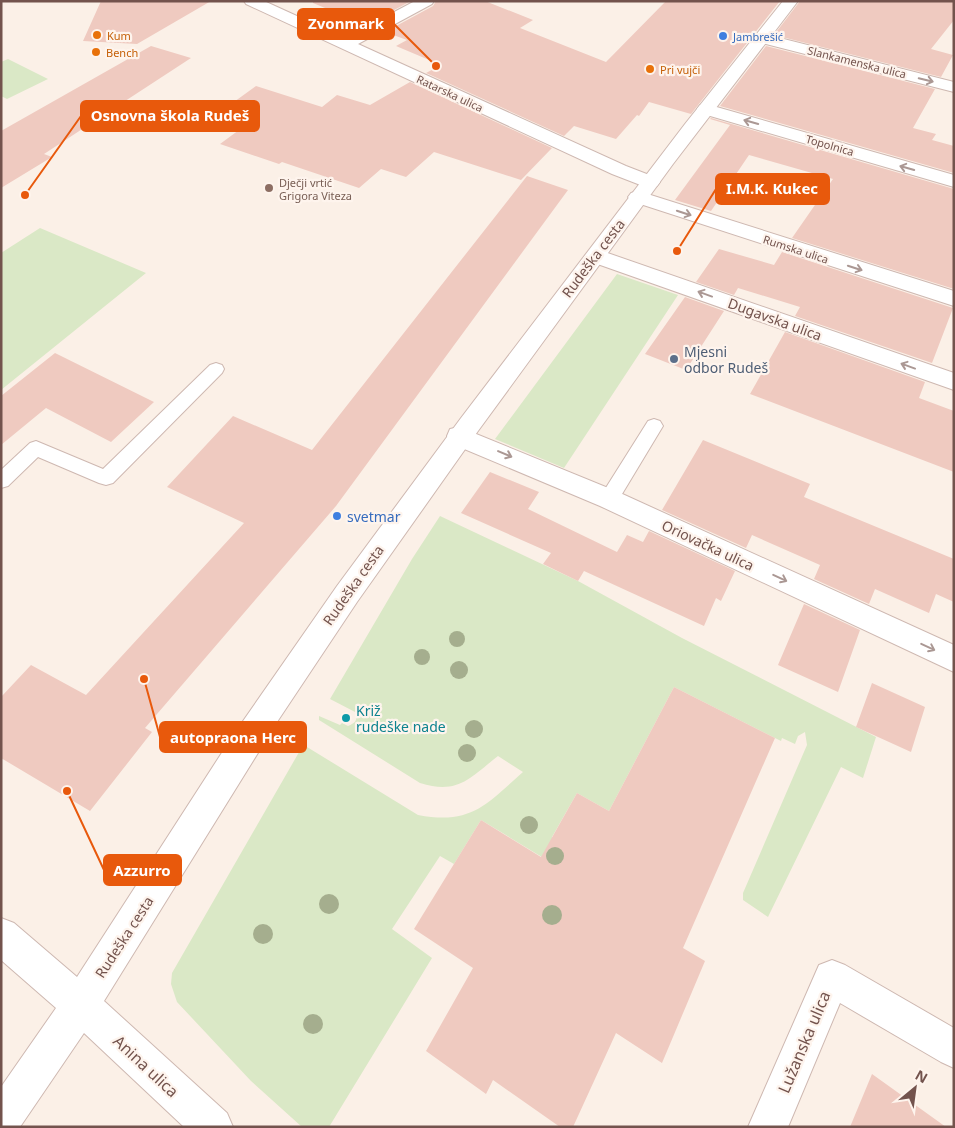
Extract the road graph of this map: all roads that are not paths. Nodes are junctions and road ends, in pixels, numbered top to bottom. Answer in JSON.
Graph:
{"nodes":[{"id":1,"x":251,"y":1,"type":"edge"},
{"id":2,"x":427,"y":1,"type":"edge"},
{"id":3,"x":792,"y":1,"type":"edge"},
{"id":4,"x":760,"y":38,"type":"junction"},
{"id":5,"x":346,"y":44,"type":"junction"},
{"id":6,"x":954,"y":87,"type":"edge"},
{"id":7,"x":706,"y":110,"type":"junction"},
{"id":8,"x":954,"y":181,"type":"edge"},
{"id":9,"x":644,"y":190,"type":"junction"},
{"id":10,"x":596,"y":256,"type":"junction"},
{"id":11,"x":954,"y":299,"type":"edge"},
{"id":12,"x":216,"y":369,"type":"dead end"},
{"id":13,"x":954,"y":382,"type":"edge"},
{"id":14,"x":654,"y":426,"type":"dead end"},
{"id":15,"x":459,"y":436,"type":"junction"},
{"id":16,"x":1,"y":481,"type":"edge"},
{"id":17,"x":609,"y":499,"type":"junction"},
{"id":18,"x":954,"y":659,"type":"edge"},
{"id":19,"x":1,"y":936,"type":"edge"},
{"id":20,"x":80,"y":1004,"type":"junction"},
{"id":21,"x":954,"y":1049,"type":"edge"},
{"id":22,"x":1,"y":1119,"type":"edge"},
{"id":23,"x":213,"y":1127,"type":"edge"},
{"id":24,"x":768,"y":1127,"type":"edge"}],
"edges":[{"from":1,"to":5,"type":"street","name":"Ratarska ulica"},
{"from":2,"to":5,"type":"street"},
{"from":3,"to":4,"type":"street","name":"Rudeška cesta"},
{"from":4,"to":6,"type":"street","name":"Slankamenska ulica","one_way":true},
{"from":4,"to":7,"type":"street","name":"Rudeška cesta"},
{"from":5,"to":9,"type":"street","name":"Ratarska ulica"},
{"from":8,"to":7,"type":"street","name":"Topolnica","one_way":true},
{"from":7,"to":9,"type":"street","name":"Rudeška cesta"},
{"from":9,"to":10,"type":"street","name":"Rudeška cesta"},
{"from":9,"to":11,"type":"street","name":"Rumska ulica","one_way":true},
{"from":13,"to":10,"type":"street","name":"Dugavska ulica","one_way":true},
{"from":10,"to":15,"type":"street","name":"Rudeška cesta"},
{"from":12,"to":16,"type":"lane"},
{"from":14,"to":17,"type":"lane"},
{"from":15,"to":17,"type":"street","name":"Oriovačka ulica","one_way":true},
{"from":15,"to":20,"type":"street","name":"Rudeška cesta"},
{"from":17,"to":18,"type":"street","name":"Oriovačka ulica","one_way":true},
{"from":19,"to":20,"type":"street","name":"Anina ulica"},
{"from":20,"to":22,"type":"street","name":"Rudeška cesta"},
{"from":20,"to":23,"type":"street","name":"Anina ulica"},
{"from":21,"to":24,"type":"street","name":"Lužanska ulica"}]}
